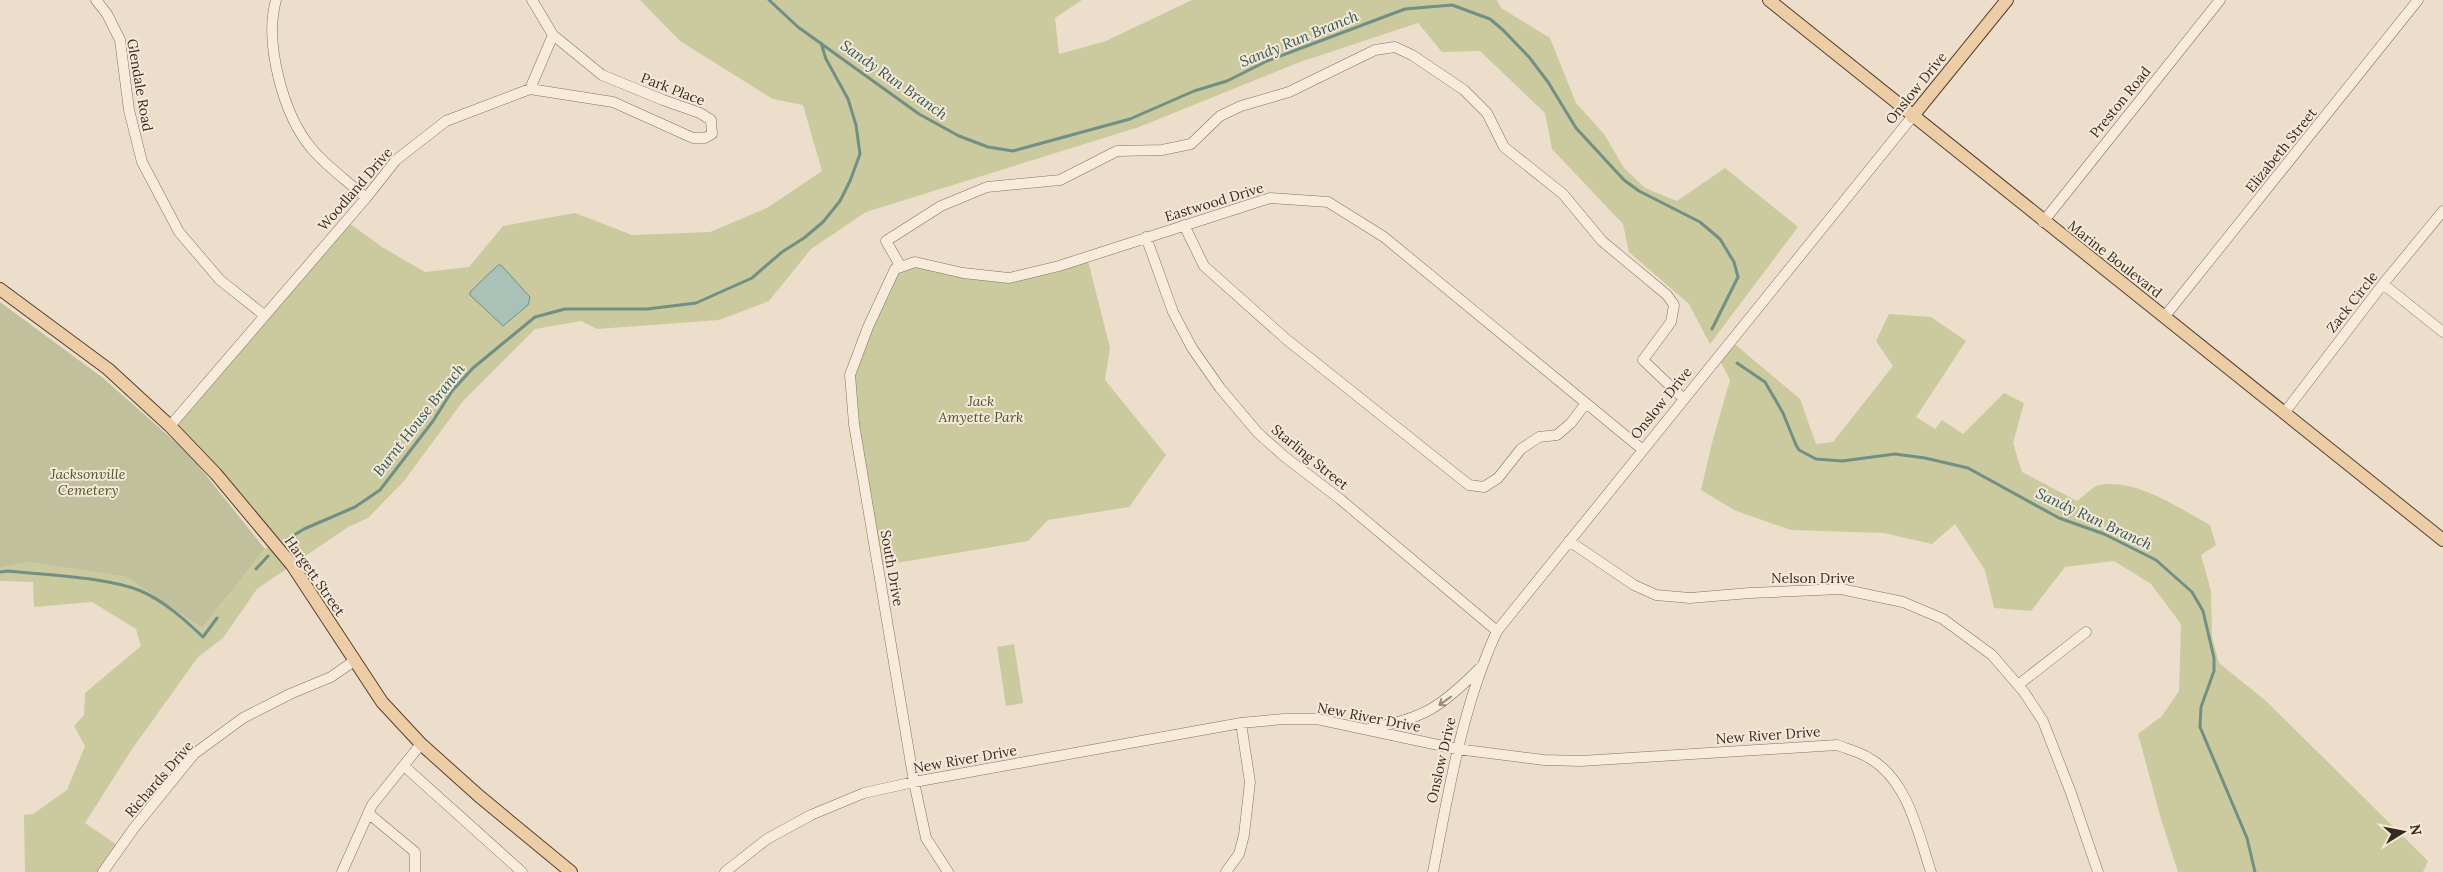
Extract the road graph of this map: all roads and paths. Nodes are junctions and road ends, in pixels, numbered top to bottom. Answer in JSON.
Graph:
{"nodes":[{"id":1,"x":96,"y":0,"type":"edge"},
{"id":2,"x":276,"y":0,"type":"edge"},
{"id":3,"x":532,"y":0,"type":"edge"},
{"id":4,"x":1769,"y":0,"type":"edge"},
{"id":5,"x":2007,"y":0,"type":"edge"},
{"id":6,"x":2220,"y":0,"type":"edge"},
{"id":7,"x":2418,"y":0,"type":"edge"},
{"id":8,"x":553,"y":35,"type":"junction"},
{"id":9,"x":530,"y":89,"type":"junction"},
{"id":10,"x":1912,"y":116,"type":"junction"},
{"id":11,"x":366,"y":198,"type":"junction"},
{"id":12,"x":2443,"y":211,"type":"edge"},
{"id":13,"x":2043,"y":222,"type":"junction"},
{"id":14,"x":1184,"y":225,"type":"junction"},
{"id":15,"x":1146,"y":238,"type":"junction"},
{"id":16,"x":898,"y":268,"type":"junction"},
{"id":17,"x":2383,"y":284,"type":"junction"},
{"id":18,"x":0,"y":289,"type":"edge"},
{"id":19,"x":6,"y":297,"type":"edge"},
{"id":20,"x":264,"y":315,"type":"junction"},
{"id":21,"x":2165,"y":316,"type":"junction"},
{"id":22,"x":2443,"y":332,"type":"edge"},
{"id":23,"x":1684,"y":399,"type":"junction"},
{"id":24,"x":1586,"y":403,"type":"junction"},
{"id":25,"x":2285,"y":412,"type":"junction"},
{"id":26,"x":170,"y":426,"type":"junction"},
{"id":27,"x":1643,"y":450,"type":"junction"},
{"id":28,"x":1569,"y":540,"type":"junction"},
{"id":29,"x":2443,"y":540,"type":"edge"},
{"id":30,"x":1497,"y":630,"type":"junction"},
{"id":31,"x":2086,"y":632,"type":"dead end"},
{"id":32,"x":354,"y":661,"type":"junction"},
{"id":33,"x":1480,"y":667,"type":"junction"},
{"id":34,"x":2018,"y":685,"type":"junction"},
{"id":35,"x":1241,"y":723,"type":"junction"},
{"id":36,"x":1364,"y":729,"type":"junction"},
{"id":37,"x":421,"y":744,"type":"junction"},
{"id":38,"x":1457,"y":749,"type":"junction"},
{"id":39,"x":404,"y":766,"type":"junction"},
{"id":40,"x":914,"y":782,"type":"junction"},
{"id":41,"x":368,"y":813,"type":"junction"},
{"id":42,"x":103,"y":872,"type":"edge"},
{"id":43,"x":342,"y":872,"type":"edge"},
{"id":44,"x":415,"y":872,"type":"edge"},
{"id":45,"x":522,"y":872,"type":"edge"},
{"id":46,"x":570,"y":872,"type":"edge"},
{"id":47,"x":726,"y":872,"type":"edge"},
{"id":48,"x":948,"y":872,"type":"edge"},
{"id":49,"x":1226,"y":872,"type":"edge"},
{"id":50,"x":1433,"y":872,"type":"edge"},
{"id":51,"x":1931,"y":872,"type":"edge"},
{"id":52,"x":2098,"y":872,"type":"edge"}],
"edges":[{"from":1,"to":20,"type":"street","name":"Glendale Road"},
{"from":2,"to":11,"type":"street"},
{"from":3,"to":8,"type":"street"},
{"from":4,"to":10,"type":"main road","name":"Marine Boulevard"},
{"from":5,"to":10,"type":"main road","name":"Onslow Drive"},
{"from":6,"to":13,"type":"street","name":"Preston Road"},
{"from":7,"to":21,"type":"street","name":"Elizabeth Street"},
{"from":8,"to":9,"type":"street"},
{"from":8,"to":9,"type":"street","name":"Park Place"},
{"from":9,"to":11,"type":"street","name":"Woodland Drive"},
{"from":10,"to":13,"type":"main road","name":"Marine Boulevard"},
{"from":10,"to":23,"type":"street","name":"Onslow Drive"},
{"from":11,"to":20,"type":"street","name":"Woodland Drive"},
{"from":12,"to":17,"type":"street","name":"Zack Circle"},
{"from":13,"to":21,"type":"main road","name":"Marine Boulevard"},
{"from":14,"to":15,"type":"street","name":"Eastwood Drive"},
{"from":14,"to":24,"type":"street","name":"Eastwood Drive"},
{"from":14,"to":24,"type":"street"},
{"from":15,"to":16,"type":"street","name":"Eastwood Drive"},
{"from":15,"to":30,"type":"street","name":"Starling Street"},
{"from":16,"to":23,"type":"street"},
{"from":16,"to":40,"type":"street","name":"South Drive"},
{"from":17,"to":22,"type":"street"},
{"from":17,"to":25,"type":"street","name":"Zack Circle"},
{"from":18,"to":19,"type":"main road","name":"Hargett Street"},
{"from":19,"to":26,"type":"main road","name":"Hargett Street"},
{"from":20,"to":26,"type":"street","name":"Woodland Drive"},
{"from":21,"to":25,"type":"main road","name":"Marine Boulevard"},
{"from":23,"to":27,"type":"street","name":"Onslow Drive"},
{"from":24,"to":27,"type":"street","name":"Eastwood Drive"},
{"from":25,"to":29,"type":"main road","name":"Marine Boulevard"},
{"from":26,"to":32,"type":"main road","name":"Hargett Street"},
{"from":27,"to":28,"type":"street","name":"Onslow Drive"},
{"from":28,"to":30,"type":"street","name":"Onslow Drive"},
{"from":28,"to":34,"type":"street","name":"Nelson Drive"},
{"from":30,"to":33,"type":"street","name":"Onslow Drive"},
{"from":31,"to":34,"type":"street"},
{"from":32,"to":37,"type":"main road","name":"Hargett Street"},
{"from":32,"to":42,"type":"street","name":"Richards Drive"},
{"from":33,"to":36,"type":"street","one_way":true},
{"from":33,"to":38,"type":"street","name":"Onslow Drive"},
{"from":34,"to":52,"type":"street","name":"Nelson Drive"},
{"from":35,"to":36,"type":"street","name":"New River Drive"},
{"from":35,"to":40,"type":"street","name":"New River Drive"},
{"from":35,"to":49,"type":"street"},
{"from":36,"to":38,"type":"street","name":"New River Drive"},
{"from":37,"to":39,"type":"street"},
{"from":37,"to":46,"type":"main road","name":"Hargett Street"},
{"from":38,"to":50,"type":"street","name":"Onslow Drive"},
{"from":38,"to":51,"type":"street","name":"New River Drive"},
{"from":39,"to":41,"type":"street"},
{"from":39,"to":45,"type":"street"},
{"from":40,"to":47,"type":"street","name":"New River Drive"},
{"from":40,"to":48,"type":"street","name":"South Drive"},
{"from":41,"to":43,"type":"street"},
{"from":41,"to":44,"type":"street"}]}
